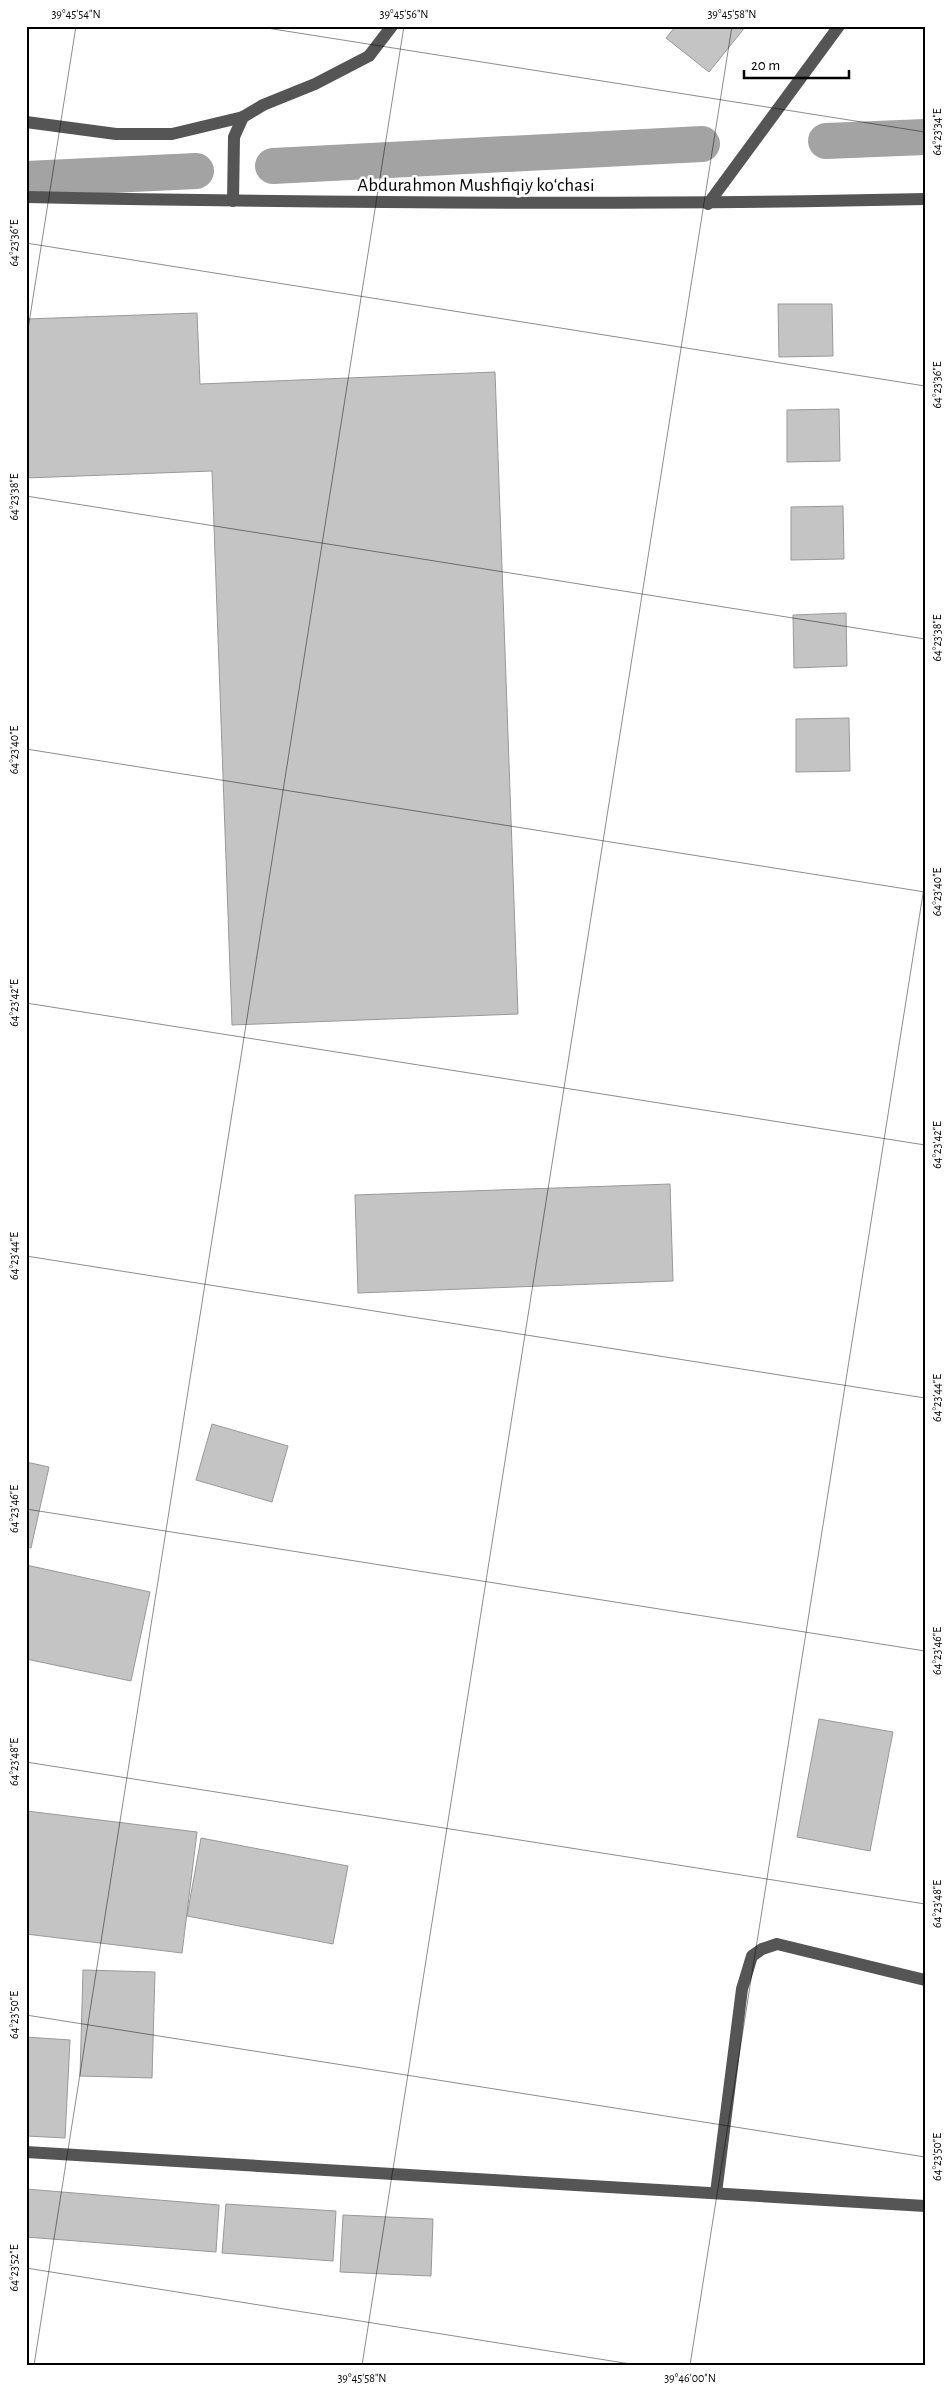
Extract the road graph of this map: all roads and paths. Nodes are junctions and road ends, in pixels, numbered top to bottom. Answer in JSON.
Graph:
{"nodes":[{"id":1,"x":392,"y":26,"type":"edge"},
{"id":2,"x":839,"y":26,"type":"edge"},
{"id":3,"x":243,"y":117,"type":"junction"},
{"id":4,"x":26,"y":122,"type":"edge"},
{"id":5,"x":26,"y":197,"type":"edge"},
{"id":6,"x":925,"y":199,"type":"edge"},
{"id":7,"x":233,"y":201,"type":"junction"},
{"id":8,"x":708,"y":204,"type":"junction"},
{"id":9,"x":925,"y":1980,"type":"edge"},
{"id":10,"x":26,"y":2152,"type":"edge"},
{"id":11,"x":716,"y":2193,"type":"junction"},
{"id":12,"x":925,"y":2206,"type":"edge"}],
"edges":[{"from":1,"to":3,"type":"street"},
{"from":2,"to":8,"type":"street"},
{"from":3,"to":4,"type":"street"},
{"from":3,"to":7,"type":"street"},
{"from":5,"to":7,"type":"street","name":"Abdurahmon Mushfiqiy koʻchasi"},
{"from":6,"to":8,"type":"street","name":"Abdurahmon Mushfiqiy koʻchasi"},
{"from":7,"to":8,"type":"street","name":"Abdurahmon Mushfiqiy koʻchasi"},
{"from":9,"to":11,"type":"street"},
{"from":10,"to":11,"type":"street"},
{"from":11,"to":12,"type":"street"}]}
